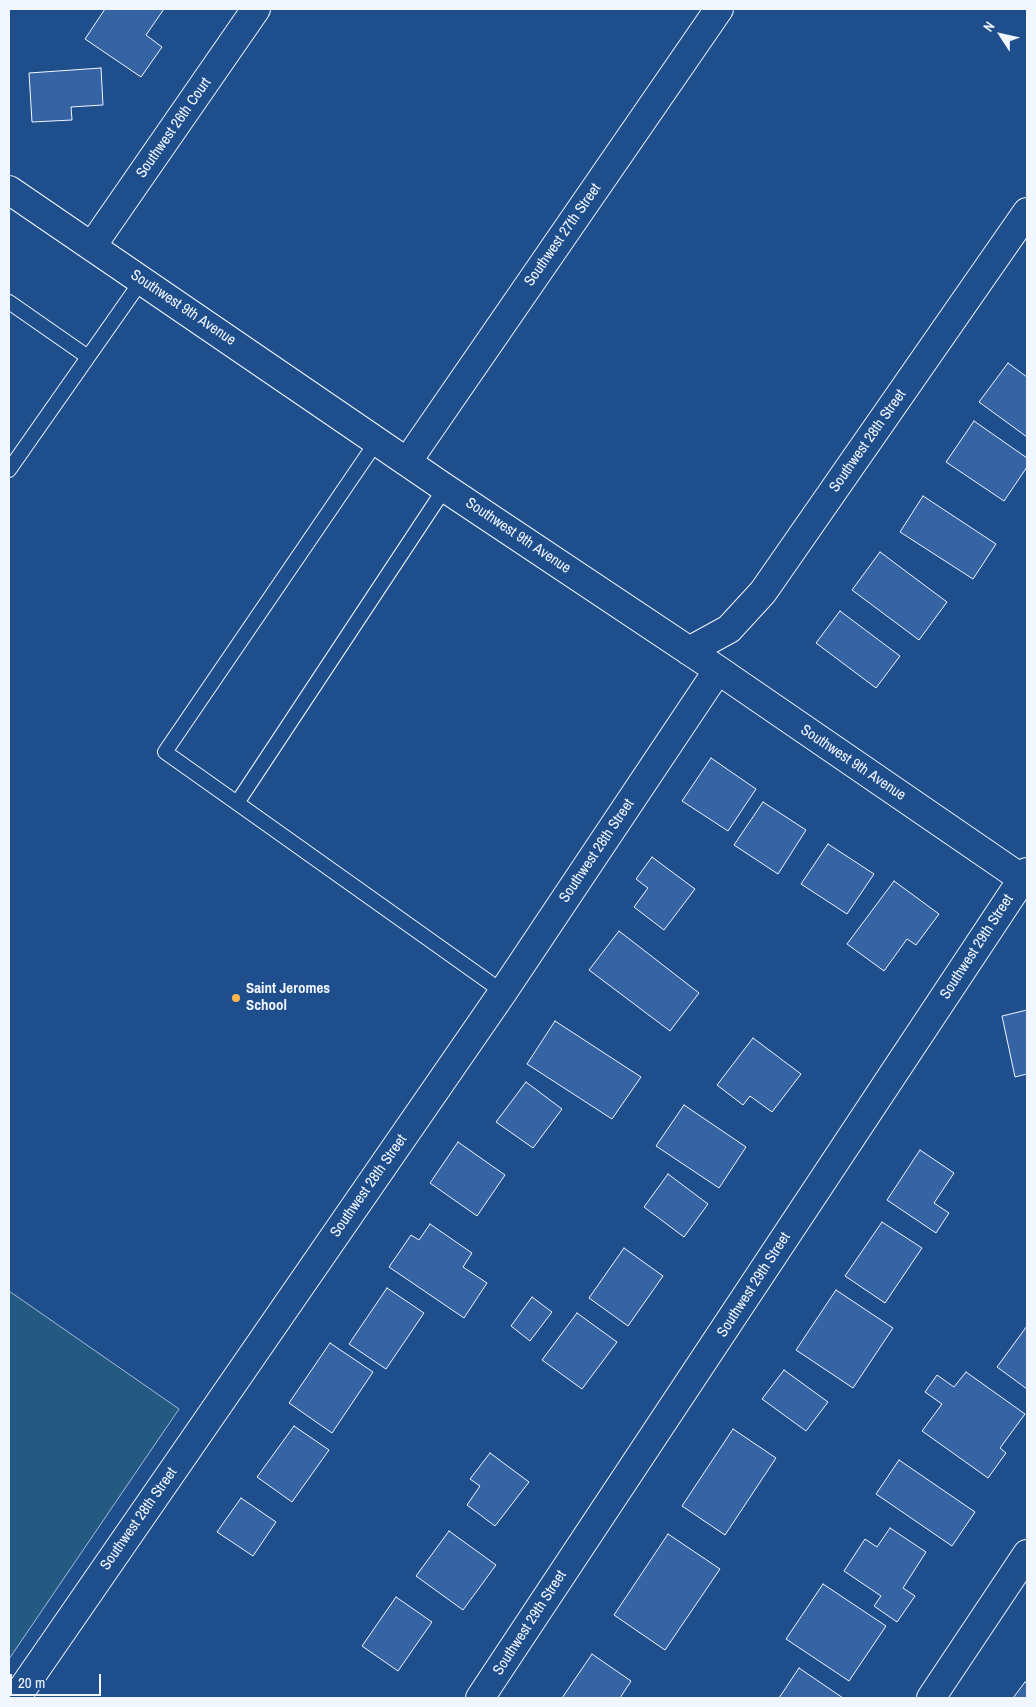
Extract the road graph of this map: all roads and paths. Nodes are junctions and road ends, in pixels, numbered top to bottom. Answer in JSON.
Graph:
{"nodes":[{"id":1,"x":256,"y":9,"type":"edge"},
{"id":2,"x":719,"y":9,"type":"edge"},
{"id":3,"x":9,"y":190,"type":"edge"},
{"id":4,"x":1027,"y":212,"type":"edge"},
{"id":5,"x":92,"y":246,"type":"junction"},
{"id":6,"x":142,"y":280,"type":"junction"},
{"id":7,"x":9,"y":302,"type":"edge"},
{"id":8,"x":88,"y":357,"type":"junction"},
{"id":9,"x":377,"y":441,"type":"junction"},
{"id":10,"x":407,"y":462,"type":"junction"},
{"id":11,"x":9,"y":470,"type":"edge"},
{"id":12,"x":445,"y":488,"type":"junction"},
{"id":13,"x":689,"y":651,"type":"junction"},
{"id":14,"x":718,"y":670,"type":"junction"},
{"id":15,"x":237,"y":803,"type":"junction"},
{"id":16,"x":1026,"y":877,"type":"edge"},
{"id":17,"x":503,"y":992,"type":"junction"},
{"id":18,"x":1027,"y":1554,"type":"edge"},
{"id":19,"x":16,"y":1698,"type":"edge"},
{"id":20,"x":480,"y":1698,"type":"edge"},
{"id":21,"x":932,"y":1698,"type":"edge"}],
"edges":[{"from":1,"to":5,"type":"street","name":"Southwest 26th Court"},
{"from":2,"to":10,"type":"street","name":"Southwest 27th Street"},
{"from":3,"to":5,"type":"street","name":"Southwest 9th Avenue"},
{"from":4,"to":13,"type":"street","name":"Southwest 28th Street"},
{"from":5,"to":6,"type":"street","name":"Southwest 9th Avenue"},
{"from":6,"to":8,"type":"lane"},
{"from":6,"to":9,"type":"street","name":"Southwest 9th Avenue"},
{"from":7,"to":8,"type":"lane"},
{"from":8,"to":11,"type":"lane"},
{"from":9,"to":10,"type":"street","name":"Southwest 9th Avenue"},
{"from":9,"to":15,"type":"lane"},
{"from":10,"to":12,"type":"street","name":"Southwest 9th Avenue"},
{"from":12,"to":13,"type":"street","name":"Southwest 9th Avenue"},
{"from":12,"to":15,"type":"lane"},
{"from":13,"to":14,"type":"street","name":"Southwest 9th Avenue"},
{"from":14,"to":16,"type":"street","name":"Southwest 9th Avenue"},
{"from":14,"to":17,"type":"street","name":"Southwest 28th Street"},
{"from":15,"to":17,"type":"lane"},
{"from":16,"to":20,"type":"street","name":"Southwest 29th Street"},
{"from":17,"to":19,"type":"street","name":"Southwest 28th Street"},
{"from":18,"to":21,"type":"street"}]}
